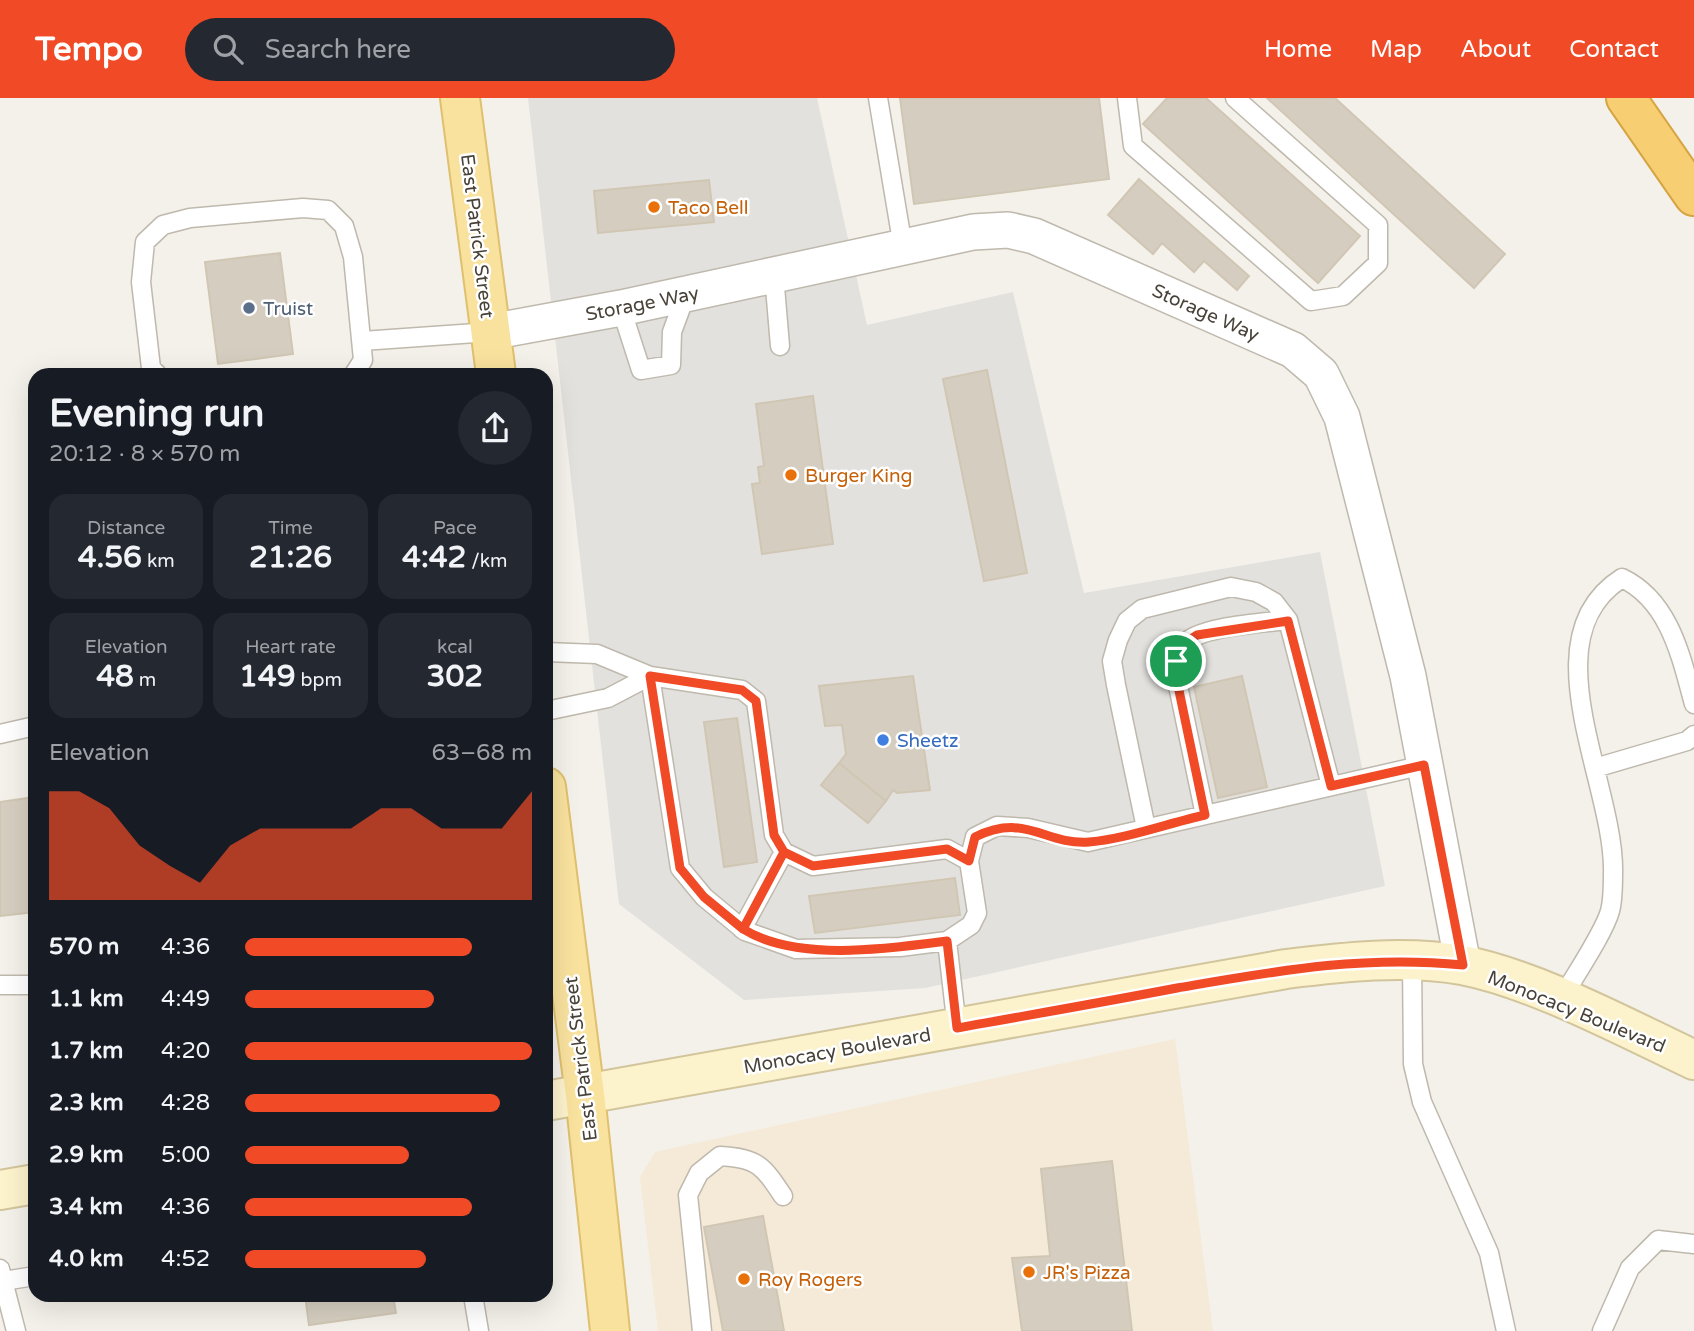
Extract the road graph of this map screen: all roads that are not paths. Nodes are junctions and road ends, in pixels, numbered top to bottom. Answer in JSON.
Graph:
{"nodes":[{"id":1,"x":460,"y":98,"type":"edge"},
{"id":2,"x":878,"y":98,"type":"edge"},
{"id":3,"x":1127,"y":98,"type":"edge"},
{"id":4,"x":1235,"y":98,"type":"edge"},
{"id":5,"x":1626,"y":98,"type":"edge"},
{"id":6,"x":1640,"y":98,"type":"edge"},
{"id":7,"x":1694,"y":159,"type":"edge"},
{"id":8,"x":1694,"y":197,"type":"edge"},
{"id":9,"x":903,"y":247,"type":"junction"},
{"id":10,"x":774,"y":275,"type":"junction"},
{"id":11,"x":686,"y":294,"type":"junction"},
{"id":12,"x":621,"y":308,"type":"junction"},
{"id":13,"x":490,"y":332,"type":"junction"},
{"id":14,"x":362,"y":341,"type":"junction"},
{"id":15,"x":780,"y":346,"type":"dead end"},
{"id":16,"x":151,"y":368,"type":"edge"},
{"id":17,"x":358,"y":368,"type":"edge"},
{"id":18,"x":495,"y":368,"type":"edge"},
{"id":19,"x":1288,"y":621,"type":"junction"},
{"id":20,"x":553,"y":652,"type":"edge"},
{"id":21,"x":650,"y":676,"type":"junction"},
{"id":22,"x":1694,"y":704,"type":"edge"},
{"id":23,"x":553,"y":710,"type":"edge"},
{"id":24,"x":28,"y":728,"type":"edge"},
{"id":25,"x":0,"y":734,"type":"edge"},
{"id":26,"x":1694,"y":735,"type":"edge"},
{"id":27,"x":1424,"y":765,"type":"junction"},
{"id":28,"x":1595,"y":768,"type":"junction"},
{"id":29,"x":1331,"y":786,"type":"junction"},
{"id":30,"x":1205,"y":815,"type":"junction"},
{"id":31,"x":1146,"y":828,"type":"junction"},
{"id":32,"x":553,"y":842,"type":"edge"},
{"id":33,"x":784,"y":852,"type":"junction"},
{"id":34,"x":969,"y":861,"type":"junction"},
{"id":35,"x":743,"y":929,"type":"junction"},
{"id":36,"x":947,"y":941,"type":"junction"},
{"id":37,"x":1412,"y":960,"type":"junction"},
{"id":38,"x":1463,"y":965,"type":"junction"},
{"id":39,"x":0,"y":985,"type":"edge"},
{"id":40,"x":28,"y":985,"type":"edge"},
{"id":41,"x":1561,"y":1000,"type":"junction"},
{"id":42,"x":957,"y":1028,"type":"junction"},
{"id":43,"x":1694,"y":1060,"type":"edge"},
{"id":44,"x":585,"y":1095,"type":"junction"},
{"id":45,"x":553,"y":1100,"type":"edge"},
{"id":46,"x":28,"y":1185,"type":"edge"},
{"id":47,"x":0,"y":1190,"type":"edge"},
{"id":48,"x":783,"y":1196,"type":"dead end"},
{"id":49,"x":1694,"y":1244,"type":"edge"},
{"id":50,"x":2,"y":1275,"type":"edge"},
{"id":51,"x":28,"y":1276,"type":"edge"},
{"id":52,"x":474,"y":1302,"type":"edge"},
{"id":53,"x":16,"y":1331,"type":"edge"},
{"id":54,"x":479,"y":1331,"type":"edge"},
{"id":55,"x":610,"y":1331,"type":"edge"},
{"id":56,"x":702,"y":1331,"type":"edge"},
{"id":57,"x":1506,"y":1331,"type":"edge"},
{"id":58,"x":1602,"y":1331,"type":"edge"}],
"edges":[{"from":1,"to":13,"type":"main road","name":"East Patrick Street"},
{"from":2,"to":9,"type":"lane"},
{"from":3,"to":4,"type":"lane"},
{"from":5,"to":8,"type":"highway"},
{"from":6,"to":7,"type":"highway"},
{"from":9,"to":10,"type":"street","name":"Storage Way"},
{"from":9,"to":27,"type":"street","name":"Storage Way"},
{"from":10,"to":11,"type":"street","name":"Storage Way"},
{"from":10,"to":15,"type":"lane"},
{"from":11,"to":12,"type":"street","name":"Storage Way"},
{"from":11,"to":12,"type":"lane"},
{"from":12,"to":13,"type":"street","name":"Storage Way"},
{"from":13,"to":14,"type":"lane"},
{"from":13,"to":18,"type":"main road","name":"East Patrick Street"},
{"from":14,"to":16,"type":"lane"},
{"from":14,"to":17,"type":"lane"},
{"from":19,"to":29,"type":"lane"},
{"from":19,"to":30,"type":"lane"},
{"from":19,"to":31,"type":"lane"},
{"from":20,"to":21,"type":"lane"},
{"from":21,"to":23,"type":"lane"},
{"from":21,"to":33,"type":"lane"},
{"from":21,"to":35,"type":"lane"},
{"from":22,"to":28,"type":"lane"},
{"from":24,"to":25,"type":"lane"},
{"from":26,"to":28,"type":"lane"},
{"from":27,"to":29,"type":"lane"},
{"from":27,"to":38,"type":"street","name":"Storage Way"},
{"from":28,"to":41,"type":"lane"},
{"from":29,"to":30,"type":"lane"},
{"from":30,"to":31,"type":"lane"},
{"from":31,"to":34,"type":"lane"},
{"from":32,"to":44,"type":"main road","name":"East Patrick Street"},
{"from":33,"to":34,"type":"lane"},
{"from":33,"to":35,"type":"lane"},
{"from":34,"to":36,"type":"lane"},
{"from":35,"to":36,"type":"lane"},
{"from":36,"to":42,"type":"lane"},
{"from":37,"to":38,"type":"main road","name":"Monocacy Boulevard"},
{"from":37,"to":42,"type":"main road","name":"Monocacy Boulevard"},
{"from":37,"to":57,"type":"lane"},
{"from":38,"to":41,"type":"main road","name":"Monocacy Boulevard"},
{"from":39,"to":40,"type":"lane"},
{"from":41,"to":43,"type":"main road","name":"Monocacy Boulevard"},
{"from":42,"to":44,"type":"main road","name":"Monocacy Boulevard"},
{"from":44,"to":45,"type":"main road","name":"Monocacy Boulevard"},
{"from":44,"to":55,"type":"main road","name":"East Patrick Street"},
{"from":46,"to":47,"type":"main road"},
{"from":48,"to":56,"type":"lane"},
{"from":49,"to":58,"type":"lane"},
{"from":50,"to":51,"type":"lane"},
{"from":50,"to":53,"type":"lane"},
{"from":52,"to":54,"type":"lane"}]}
